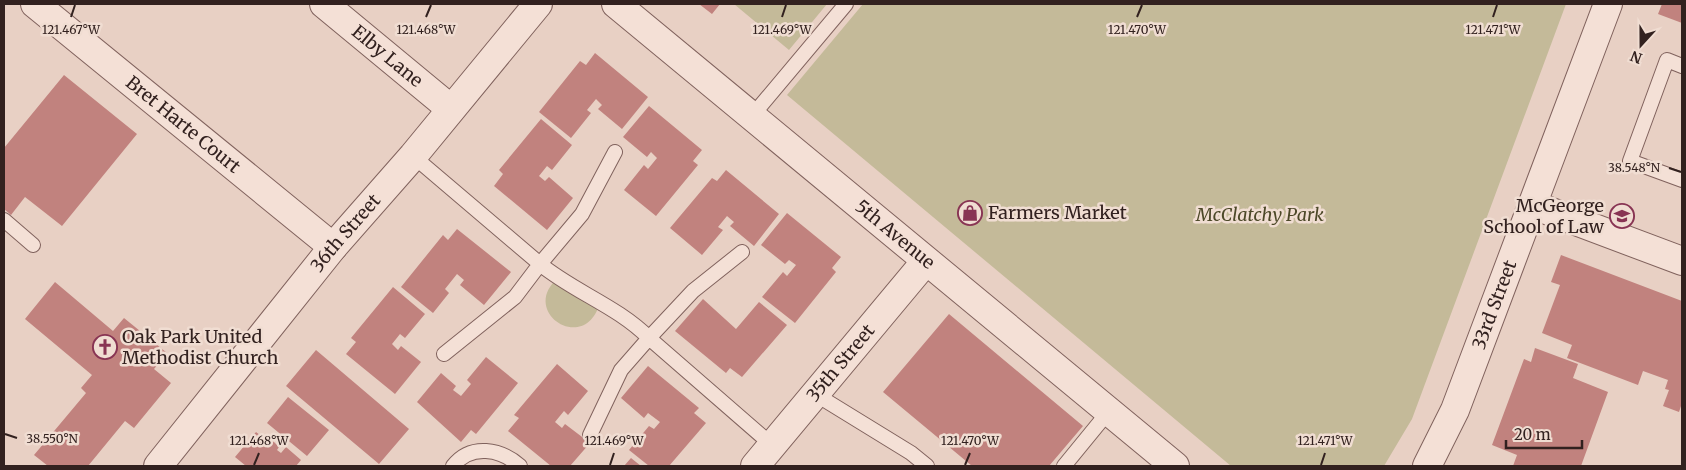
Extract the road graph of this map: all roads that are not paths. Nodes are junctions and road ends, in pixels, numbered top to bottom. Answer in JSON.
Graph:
{"nodes":[{"id":1,"x":35,"y":4,"type":"edge"},
{"id":2,"x":324,"y":4,"type":"edge"},
{"id":3,"x":538,"y":4,"type":"edge"},
{"id":4,"x":616,"y":4,"type":"edge"},
{"id":5,"x":846,"y":4,"type":"edge"},
{"id":6,"x":1608,"y":4,"type":"edge"},
{"id":7,"x":1682,"y":66,"type":"edge"},
{"id":8,"x":451,"y":109,"type":"junction"},
{"id":9,"x":752,"y":116,"type":"junction"},
{"id":10,"x":614,"y":152,"type":"dead end"},
{"id":11,"x":412,"y":156,"type":"junction"},
{"id":12,"x":1682,"y":180,"type":"edge"},
{"id":13,"x":1533,"y":205,"type":"junction"},
{"id":14,"x":4,"y":220,"type":"edge"},
{"id":15,"x":33,"y":245,"type":"dead end"},
{"id":16,"x":333,"y":247,"type":"junction"},
{"id":17,"x":742,"y":252,"type":"dead end"},
{"id":18,"x":926,"y":260,"type":"junction"},
{"id":19,"x":1682,"y":261,"type":"edge"},
{"id":20,"x":540,"y":264,"type":"junction"},
{"id":21,"x":649,"y":338,"type":"junction"},
{"id":22,"x":444,"y":354,"type":"dead end"},
{"id":23,"x":814,"y":394,"type":"junction"},
{"id":24,"x":1455,"y":410,"type":"junction"},
{"id":25,"x":1109,"y":411,"type":"junction"},
{"id":26,"x":590,"y":434,"type":"dead end"},
{"id":27,"x":772,"y":446,"type":"junction"},
{"id":28,"x":158,"y":466,"type":"edge"},
{"id":29,"x":453,"y":466,"type":"edge"},
{"id":30,"x":520,"y":466,"type":"edge"},
{"id":31,"x":755,"y":466,"type":"edge"},
{"id":32,"x":927,"y":466,"type":"edge"},
{"id":33,"x":1064,"y":466,"type":"edge"},
{"id":34,"x":1173,"y":466,"type":"edge"},
{"id":35,"x":1427,"y":466,"type":"edge"},
{"id":36,"x":1435,"y":466,"type":"edge"}],
"edges":[{"from":1,"to":16,"type":"street","name":"Bret Harte Court"},
{"from":2,"to":8,"type":"street","name":"Elby Lane"},
{"from":3,"to":8,"type":"street","name":"36th Street"},
{"from":4,"to":9,"type":"street","name":"5th Avenue"},
{"from":5,"to":9,"type":"lane"},
{"from":6,"to":13,"type":"street","name":"33rd Street"},
{"from":7,"to":12,"type":"lane"},
{"from":8,"to":11,"type":"street","name":"36th Street"},
{"from":9,"to":18,"type":"street","name":"5th Avenue"},
{"from":10,"to":20,"type":"lane"},
{"from":11,"to":16,"type":"street","name":"36th Street"},
{"from":11,"to":20,"type":"lane"},
{"from":13,"to":19,"type":"street"},
{"from":13,"to":24,"type":"street","name":"33rd Street"},
{"from":14,"to":15,"type":"lane"},
{"from":16,"to":28,"type":"street","name":"36th Street"},
{"from":17,"to":21,"type":"lane"},
{"from":18,"to":23,"type":"street","name":"35th Street"},
{"from":18,"to":25,"type":"street","name":"5th Avenue"},
{"from":20,"to":21,"type":"lane"},
{"from":20,"to":22,"type":"lane"},
{"from":21,"to":26,"type":"lane"},
{"from":21,"to":27,"type":"lane"},
{"from":23,"to":27,"type":"street","name":"35th Street"},
{"from":23,"to":32,"type":"lane"},
{"from":24,"to":35,"type":"street"},
{"from":24,"to":36,"type":"street","name":"33rd Street"},
{"from":25,"to":33,"type":"lane"},
{"from":25,"to":34,"type":"street","name":"5th Avenue"},
{"from":27,"to":31,"type":"street","name":"35th Street"},
{"from":29,"to":30,"type":"lane"}]}
